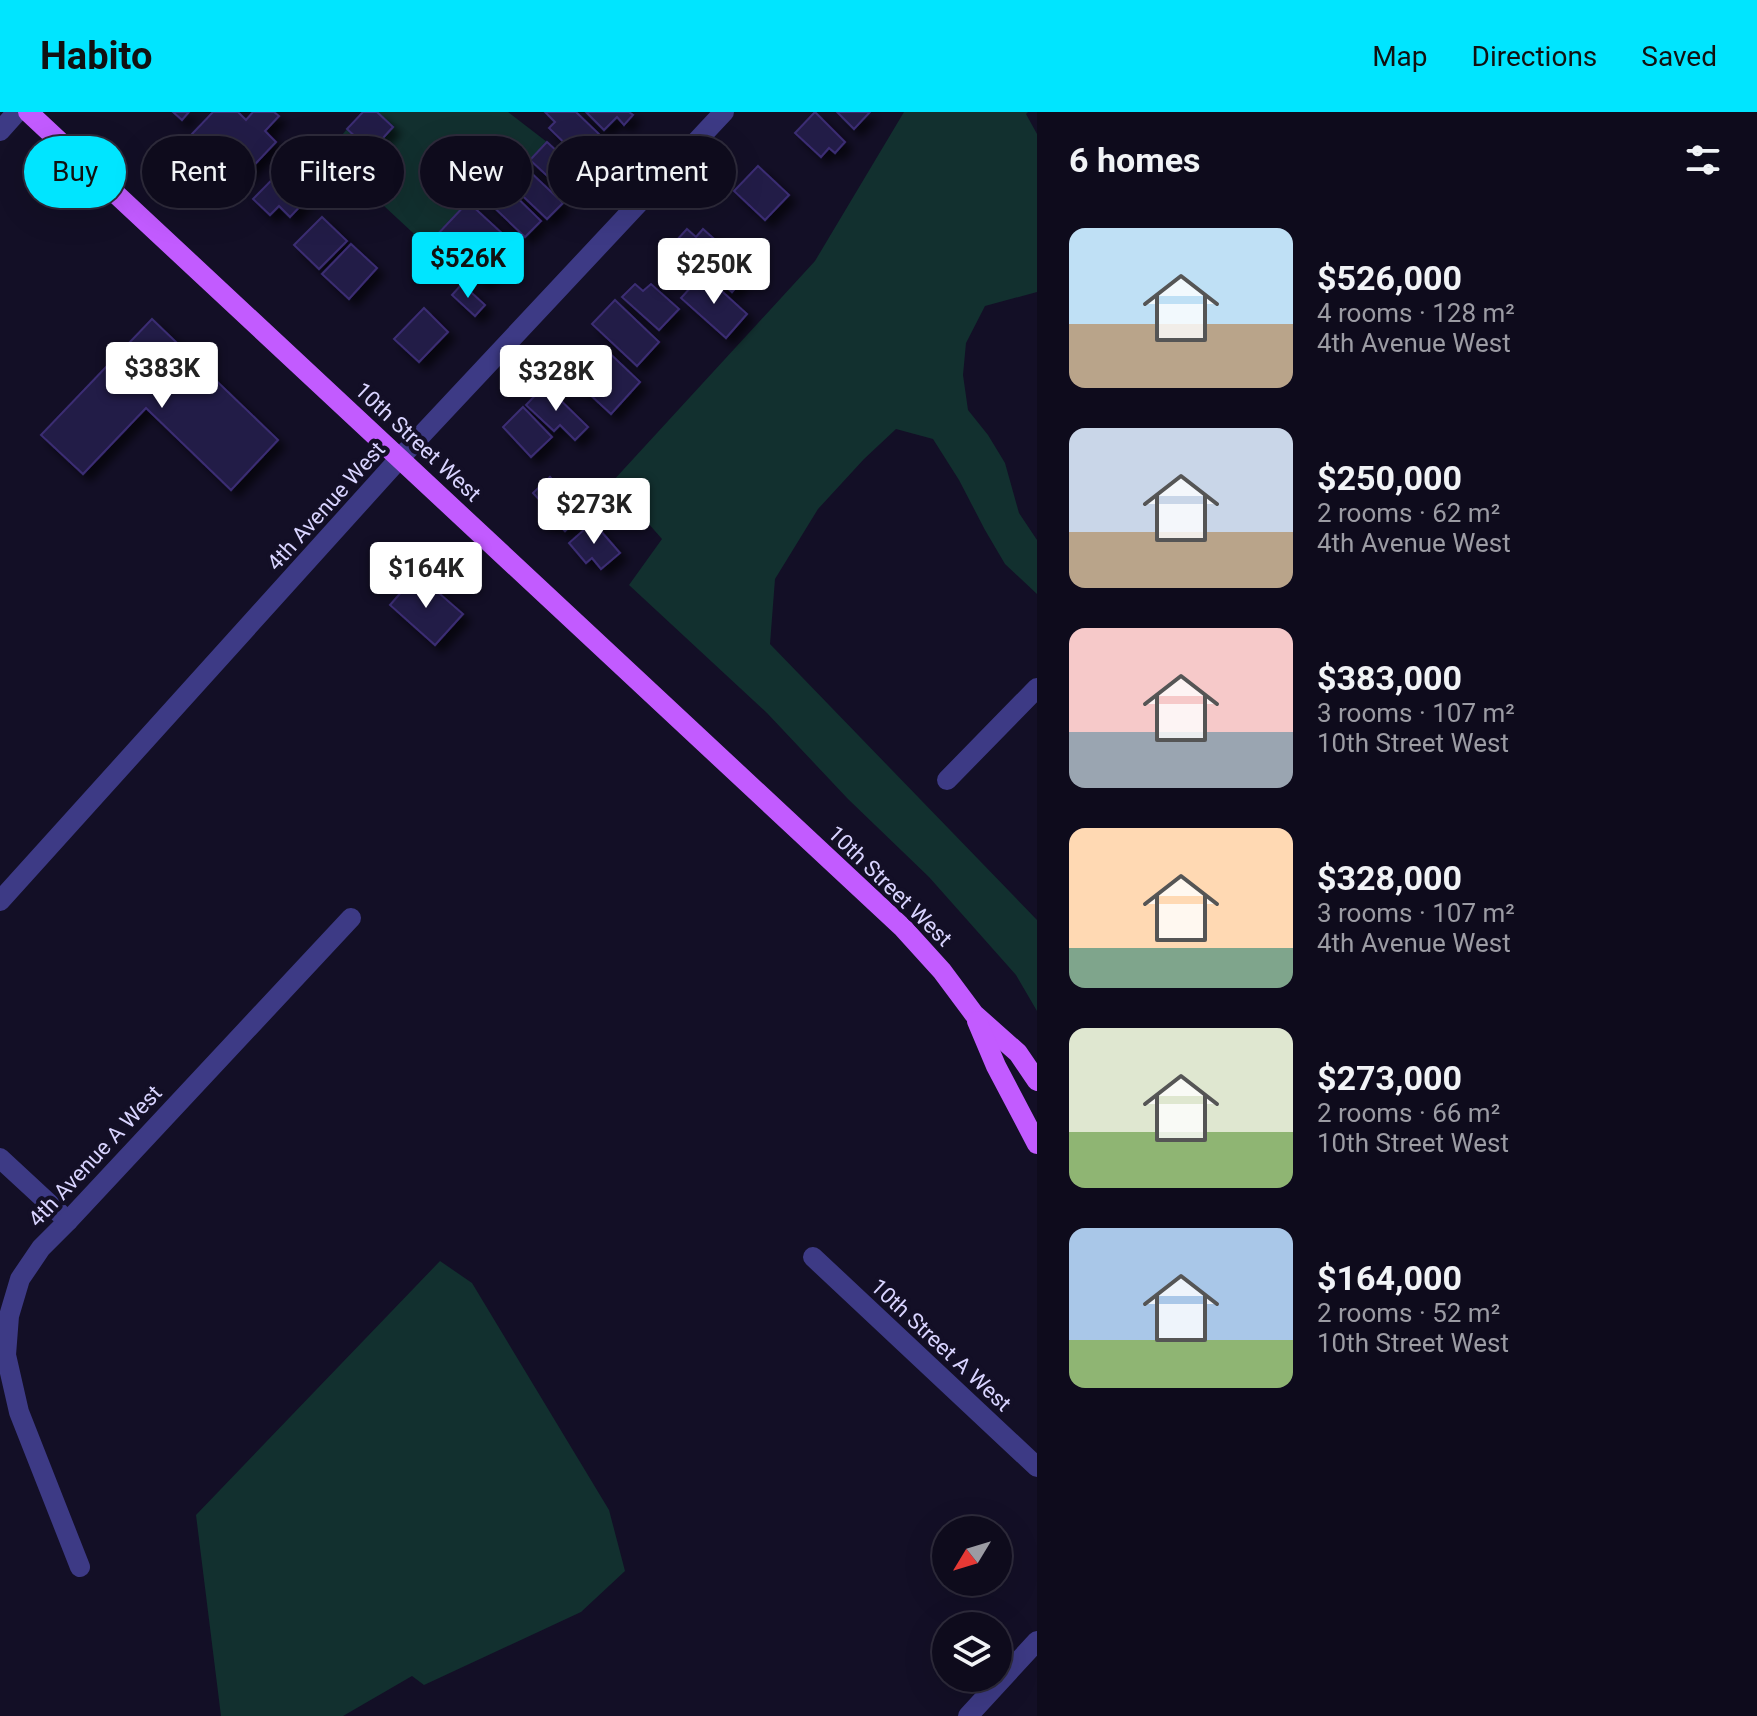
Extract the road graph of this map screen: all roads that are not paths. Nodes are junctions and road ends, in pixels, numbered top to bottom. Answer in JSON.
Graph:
{"nodes":[{"id":1,"x":17,"y":112,"type":"edge"},
{"id":2,"x":28,"y":112,"type":"edge"},
{"id":3,"x":724,"y":112,"type":"edge"},
{"id":4,"x":0,"y":131,"type":"edge"},
{"id":5,"x":400,"y":458,"type":"junction"},
{"id":6,"x":1037,"y":688,"type":"edge"},
{"id":7,"x":947,"y":780,"type":"dead end"},
{"id":8,"x":0,"y":901,"type":"edge"},
{"id":9,"x":351,"y":918,"type":"dead end"},
{"id":10,"x":974,"y":1014,"type":"junction"},
{"id":11,"x":1037,"y":1081,"type":"edge"},
{"id":12,"x":1037,"y":1144,"type":"edge"},
{"id":13,"x":0,"y":1158,"type":"edge"},
{"id":14,"x":68,"y":1221,"type":"junction"},
{"id":15,"x":813,"y":1257,"type":"dead end"},
{"id":16,"x":1037,"y":1467,"type":"edge"},
{"id":17,"x":80,"y":1567,"type":"dead end"},
{"id":18,"x":1037,"y":1641,"type":"edge"},
{"id":19,"x":968,"y":1716,"type":"edge"}],
"edges":[{"from":1,"to":4,"type":"street"},
{"from":2,"to":5,"type":"main road","name":"10th Street West"},
{"from":3,"to":5,"type":"street","name":"4th Avenue West"},
{"from":5,"to":8,"type":"street","name":"4th Avenue West"},
{"from":5,"to":10,"type":"main road","name":"10th Street West"},
{"from":6,"to":7,"type":"street"},
{"from":9,"to":14,"type":"street","name":"4th Avenue A West"},
{"from":10,"to":11,"type":"main road","name":"10th Street West"},
{"from":10,"to":12,"type":"main road","name":"10th Street West"},
{"from":13,"to":14,"type":"street"},
{"from":14,"to":17,"type":"street","name":"4th Avenue A West"},
{"from":15,"to":16,"type":"street","name":"10th Street A West"},
{"from":18,"to":19,"type":"street"}]}
